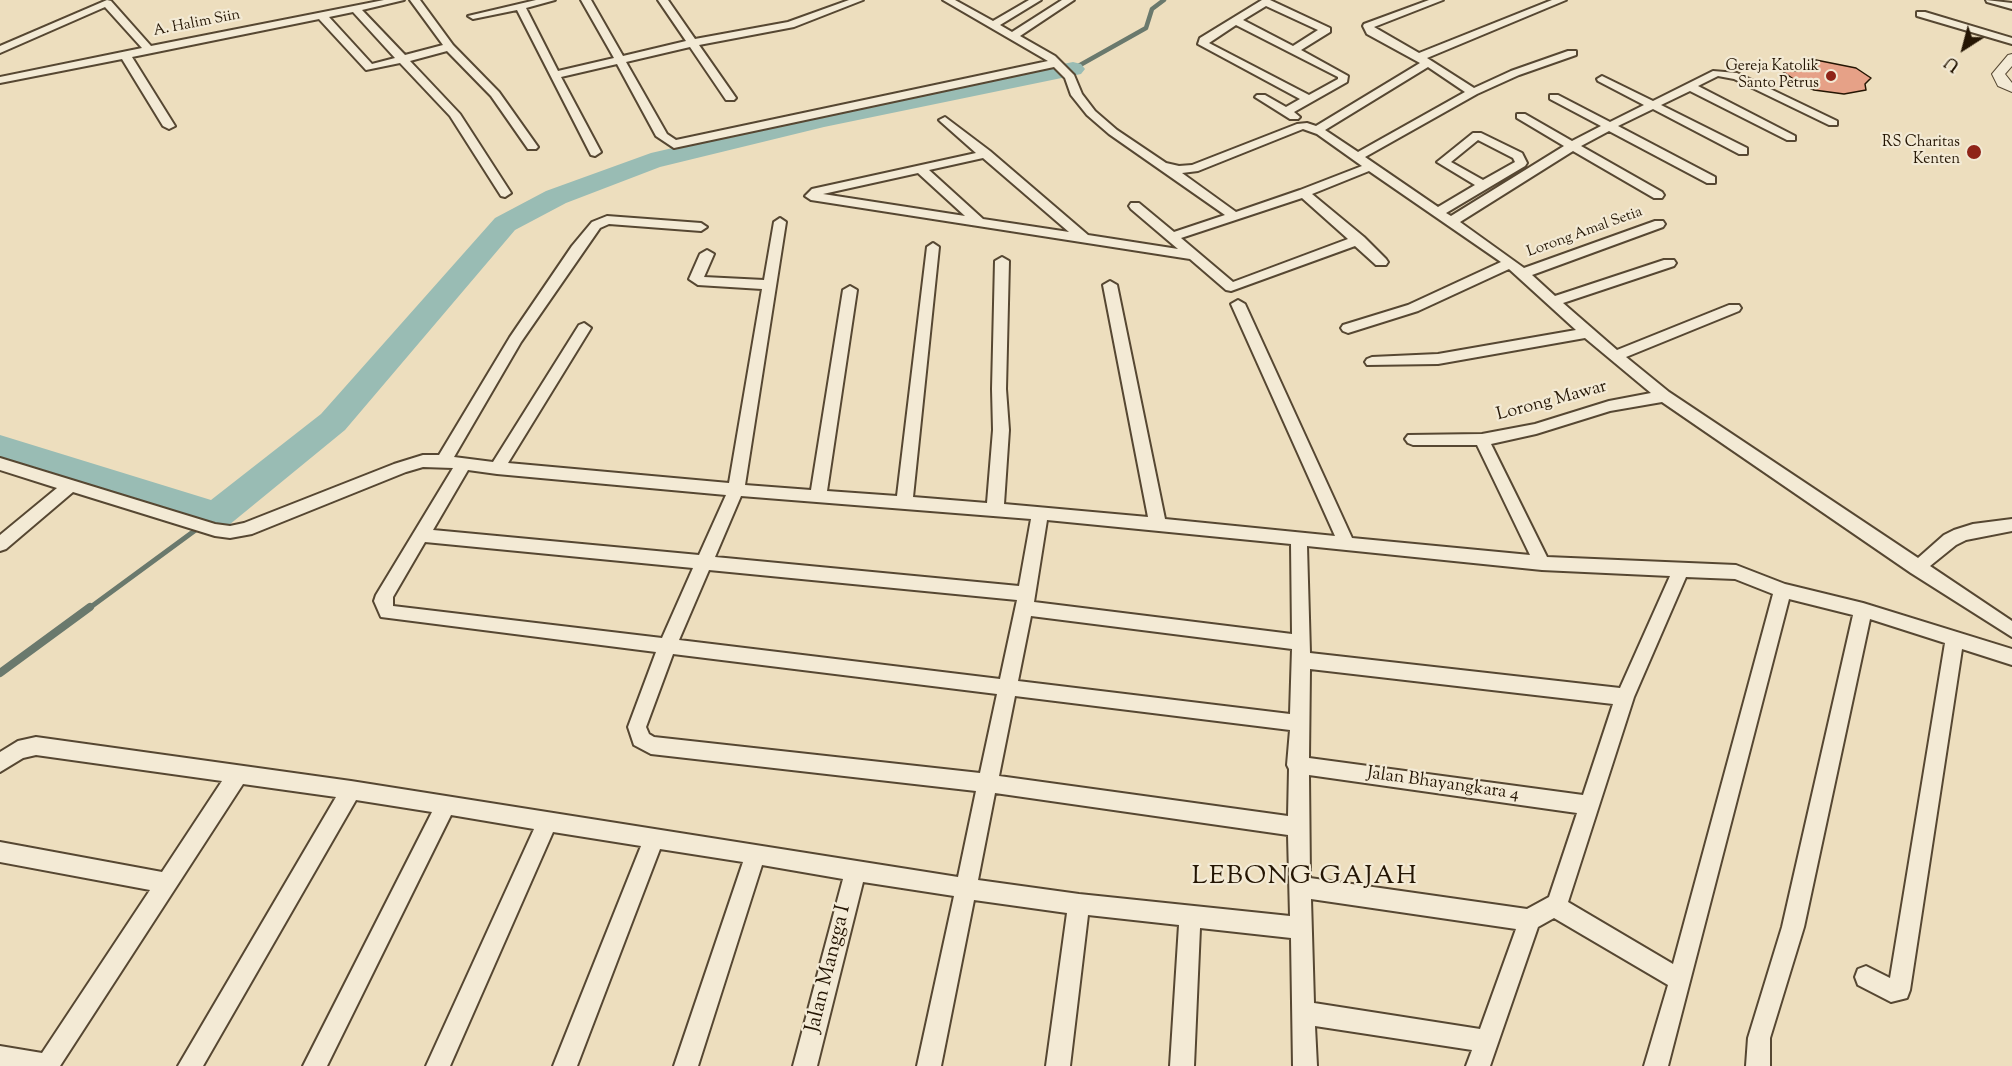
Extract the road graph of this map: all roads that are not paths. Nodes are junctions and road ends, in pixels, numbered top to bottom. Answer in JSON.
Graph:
{"nodes":[{"id":1,"x":399,"y":0,"type":"edge"},
{"id":2,"x":415,"y":0,"type":"edge"},
{"id":3,"x":550,"y":0,"type":"edge"},
{"id":4,"x":586,"y":0,"type":"edge"},
{"id":5,"x":663,"y":0,"type":"edge"},
{"id":6,"x":858,"y":0,"type":"edge"},
{"id":7,"x":948,"y":0,"type":"edge"},
{"id":8,"x":1036,"y":0,"type":"edge"},
{"id":9,"x":1069,"y":0,"type":"edge"},
{"id":10,"x":1438,"y":0,"type":"edge"},
{"id":11,"x":1561,"y":0,"type":"edge"},
{"id":12,"x":1991,"y":0,"type":"edge"},
{"id":13,"x":520,"y":6,"type":"junction"},
{"id":14,"x":2012,"y":6,"type":"edge"},
{"id":15,"x":355,"y":9,"type":"junction"},
{"id":16,"x":1921,"y":14,"type":"dead end"},
{"id":17,"x":321,"y":15,"type":"junction"},
{"id":18,"x":473,"y":16,"type":"dead end"},
{"id":19,"x":1235,"y":20,"type":"junction"},
{"id":20,"x":992,"y":26,"type":"junction"},
{"id":21,"x":1011,"y":37,"type":"junction"},
{"id":22,"x":2012,"y":41,"type":"edge"},
{"id":23,"x":692,"y":43,"type":"junction"},
{"id":24,"x":449,"y":47,"type":"junction"},
{"id":25,"x":148,"y":49,"type":"junction"},
{"id":26,"x":0,"y":50,"type":"edge"},
{"id":27,"x":1294,"y":50,"type":"junction"},
{"id":28,"x":1572,"y":53,"type":"dead end"},
{"id":29,"x":125,"y":54,"type":"junction"},
{"id":30,"x":2012,"y":58,"type":"edge"},
{"id":31,"x":620,"y":59,"type":"junction"},
{"id":32,"x":405,"y":60,"type":"junction"},
{"id":33,"x":1423,"y":60,"type":"junction"},
{"id":34,"x":1057,"y":63,"type":"junction"},
{"id":35,"x":555,"y":75,"type":"junction"},
{"id":36,"x":1602,"y":79,"type":"dead end"},
{"id":37,"x":0,"y":80,"type":"edge"},
{"id":38,"x":1689,"y":86,"type":"junction"},
{"id":39,"x":2012,"y":88,"type":"edge"},
{"id":40,"x":1473,"y":92,"type":"junction"},
{"id":41,"x":1261,"y":97,"type":"dead end"},
{"id":42,"x":1554,"y":97,"type":"dead end"},
{"id":43,"x":730,"y":98,"type":"dead end"},
{"id":44,"x":1310,"y":100,"type":"junction"},
{"id":45,"x":1653,"y":105,"type":"junction"},
{"id":46,"x":1286,"y":112,"type":"junction"},
{"id":47,"x":1521,"y":116,"type":"dead end"},
{"id":48,"x":945,"y":120,"type":"dead end"},
{"id":49,"x":1833,"y":123,"type":"dead end"},
{"id":50,"x":169,"y":126,"type":"dead end"},
{"id":51,"x":1610,"y":126,"type":"junction"},
{"id":52,"x":1312,"y":128,"type":"junction"},
{"id":53,"x":1791,"y":138,"type":"dead end"},
{"id":54,"x":1572,"y":146,"type":"junction"},
{"id":55,"x":532,"y":147,"type":"dead end"},
{"id":56,"x":595,"y":152,"type":"dead end"},
{"id":57,"x":1743,"y":152,"type":"dead end"},
{"id":58,"x":986,"y":154,"type":"junction"},
{"id":59,"x":1357,"y":157,"type":"junction"},
{"id":60,"x":1371,"y":166,"type":"junction"},
{"id":61,"x":1166,"y":168,"type":"junction"},
{"id":62,"x":921,"y":169,"type":"junction"},
{"id":63,"x":1711,"y":180,"type":"dead end"},
{"id":64,"x":1483,"y":185,"type":"junction"},
{"id":65,"x":505,"y":193,"type":"dead end"},
{"id":66,"x":1304,"y":193,"type":"junction"},
{"id":67,"x":1658,"y":195,"type":"dead end"},
{"id":68,"x":1135,"y":206,"type":"dead end"},
{"id":69,"x":1437,"y":213,"type":"junction"},
{"id":70,"x":1235,"y":217,"type":"junction"},
{"id":71,"x":780,"y":222,"type":"dead end"},
{"id":72,"x":1451,"y":222,"type":"junction"},
{"id":73,"x":980,"y":223,"type":"junction"},
{"id":74,"x":1659,"y":224,"type":"dead end"},
{"id":75,"x":701,"y":227,"type":"dead end"},
{"id":76,"x":1173,"y":237,"type":"junction"},
{"id":77,"x":1086,"y":239,"type":"junction"},
{"id":78,"x":1359,"y":240,"type":"junction"},
{"id":79,"x":933,"y":247,"type":"dead end"},
{"id":80,"x":707,"y":254,"type":"dead end"},
{"id":81,"x":1197,"y":256,"type":"junction"},
{"id":82,"x":1002,"y":261,"type":"dead end"},
{"id":83,"x":1381,"y":262,"type":"dead end"},
{"id":84,"x":1511,"y":263,"type":"junction"},
{"id":85,"x":1669,"y":263,"type":"dead end"},
{"id":86,"x":1523,"y":273,"type":"junction"},
{"id":87,"x":770,"y":285,"type":"junction"},
{"id":88,"x":1110,"y":285,"type":"dead end"},
{"id":89,"x":849,"y":290,"type":"dead end"},
{"id":90,"x":1554,"y":302,"type":"junction"},
{"id":91,"x":1238,"y":304,"type":"dead end"},
{"id":92,"x":1734,"y":308,"type":"dead end"},
{"id":93,"x":584,"y":328,"type":"dead end"},
{"id":94,"x":1348,"y":328,"type":"dead end"},
{"id":95,"x":1587,"y":333,"type":"junction"},
{"id":96,"x":1614,"y":356,"type":"junction"},
{"id":97,"x":1372,"y":362,"type":"dead end"},
{"id":98,"x":1664,"y":396,"type":"junction"},
{"id":99,"x":1413,"y":439,"type":"dead end"},
{"id":100,"x":1482,"y":440,"type":"junction"},
{"id":101,"x":444,"y":461,"type":"junction"},
{"id":102,"x":464,"y":463,"type":"junction"},
{"id":103,"x":0,"y":465,"type":"edge"},
{"id":104,"x":497,"y":468,"type":"junction"},
{"id":105,"x":70,"y":486,"type":"junction"},
{"id":106,"x":736,"y":490,"type":"junction"},
{"id":107,"x":818,"y":496,"type":"junction"},
{"id":108,"x":904,"y":503,"type":"junction"},
{"id":109,"x":995,"y":510,"type":"junction"},
{"id":110,"x":1040,"y":513,"type":"junction"},
{"id":111,"x":1158,"y":525,"type":"junction"},
{"id":112,"x":2012,"y":525,"type":"edge"},
{"id":113,"x":422,"y":535,"type":"junction"},
{"id":114,"x":1299,"y":539,"type":"junction"},
{"id":115,"x":0,"y":544,"type":"edge"},
{"id":116,"x":1347,"y":544,"type":"junction"},
{"id":117,"x":702,"y":563,"type":"junction"},
{"id":118,"x":1542,"y":563,"type":"junction"},
{"id":119,"x":1917,"y":568,"type":"junction"},
{"id":120,"x":1681,"y":570,"type":"junction"},
{"id":121,"x":1783,"y":590,"type":"junction"},
{"id":122,"x":1025,"y":601,"type":"junction"},
{"id":123,"x":1863,"y":610,"type":"junction"},
{"id":124,"x":2012,"y":630,"type":"edge"},
{"id":125,"x":1955,"y":639,"type":"junction"},
{"id":126,"x":667,"y":647,"type":"junction"},
{"id":127,"x":1300,"y":651,"type":"junction"},
{"id":128,"x":2012,"y":657,"type":"edge"},
{"id":129,"x":1008,"y":686,"type":"junction"},
{"id":130,"x":1625,"y":697,"type":"junction"},
{"id":131,"x":1299,"y":723,"type":"junction"},
{"id":132,"x":0,"y":763,"type":"edge"},
{"id":133,"x":1297,"y":765,"type":"junction"},
{"id":134,"x":238,"y":774,"type":"junction"},
{"id":135,"x":987,"y":783,"type":"junction"},
{"id":136,"x":351,"y":790,"type":"junction"},
{"id":137,"x":1589,"y":805,"type":"junction"},
{"id":138,"x":445,"y":806,"type":"junction"},
{"id":139,"x":547,"y":822,"type":"junction"},
{"id":140,"x":1298,"y":827,"type":"junction"},
{"id":141,"x":654,"y":839,"type":"junction"},
{"id":142,"x":0,"y":852,"type":"edge"},
{"id":143,"x":755,"y":856,"type":"junction"},
{"id":144,"x":855,"y":872,"type":"junction"},
{"id":145,"x":167,"y":883,"type":"junction"},
{"id":146,"x":1300,"y":887,"type":"junction"},
{"id":147,"x":965,"y":888,"type":"junction"},
{"id":148,"x":1079,"y":904,"type":"junction"},
{"id":149,"x":1556,"y":907,"type":"junction"},
{"id":150,"x":1190,"y":916,"type":"junction"},
{"id":151,"x":1530,"y":920,"type":"junction"},
{"id":152,"x":1299,"y":928,"type":"junction"},
{"id":153,"x":1866,"y":978,"type":"dead end"},
{"id":154,"x":1680,"y":980,"type":"junction"},
{"id":155,"x":1305,"y":1013,"type":"junction"},
{"id":156,"x":1487,"y":1041,"type":"junction"},
{"id":157,"x":0,"y":1057,"type":"edge"},
{"id":158,"x":47,"y":1066,"type":"edge"},
{"id":159,"x":190,"y":1066,"type":"edge"},
{"id":160,"x":315,"y":1066,"type":"edge"},
{"id":161,"x":438,"y":1066,"type":"edge"},
{"id":162,"x":566,"y":1066,"type":"edge"},
{"id":163,"x":686,"y":1066,"type":"edge"},
{"id":164,"x":805,"y":1066,"type":"edge"},
{"id":165,"x":929,"y":1066,"type":"edge"},
{"id":166,"x":1058,"y":1066,"type":"edge"},
{"id":167,"x":1182,"y":1066,"type":"edge"},
{"id":168,"x":1305,"y":1066,"type":"edge"},
{"id":169,"x":1478,"y":1066,"type":"edge"},
{"id":170,"x":1656,"y":1066,"type":"edge"},
{"id":171,"x":1758,"y":1066,"type":"edge"}],
"edges":[{"from":1,"to":15,"type":"street","name":"A. Halim Siin"},
{"from":2,"to":24,"type":"street"},
{"from":3,"to":13,"type":"street"},
{"from":4,"to":31,"type":"street"},
{"from":5,"to":23,"type":"street"},
{"from":6,"to":23,"type":"street"},
{"from":7,"to":20,"type":"street"},
{"from":8,"to":20,"type":"street"},
{"from":9,"to":21,"type":"street"},
{"from":10,"to":33,"type":"street"},
{"from":11,"to":33,"type":"street"},
{"from":12,"to":14,"type":"street"},
{"from":13,"to":18,"type":"street"},
{"from":13,"to":35,"type":"street"},
{"from":15,"to":17,"type":"street","name":"A. Halim Siin"},
{"from":15,"to":32,"type":"street"},
{"from":16,"to":22,"type":"street"},
{"from":17,"to":25,"type":"street","name":"A. Halim Siin"},
{"from":17,"to":32,"type":"street"},
{"from":19,"to":27,"type":"street"},
{"from":19,"to":27,"type":"street"},
{"from":19,"to":44,"type":"street"},
{"from":20,"to":21,"type":"street"},
{"from":21,"to":34,"type":"street"},
{"from":23,"to":31,"type":"street"},
{"from":23,"to":43,"type":"street"},
{"from":24,"to":32,"type":"street"},
{"from":24,"to":55,"type":"street"},
{"from":25,"to":26,"type":"street"},
{"from":25,"to":29,"type":"street","name":"A. Halim Siin"},
{"from":27,"to":44,"type":"street"},
{"from":28,"to":40,"type":"street"},
{"from":29,"to":37,"type":"street","name":"A. Halim Siin"},
{"from":29,"to":50,"type":"street"},
{"from":30,"to":39,"type":"street"},
{"from":31,"to":34,"type":"street"},
{"from":31,"to":35,"type":"street"},
{"from":32,"to":65,"type":"street"},
{"from":33,"to":40,"type":"street"},
{"from":33,"to":52,"type":"street"},
{"from":34,"to":61,"type":"street"},
{"from":35,"to":56,"type":"street"},
{"from":36,"to":45,"type":"street"},
{"from":38,"to":45,"type":"street"},
{"from":38,"to":49,"type":"street"},
{"from":38,"to":53,"type":"street"},
{"from":40,"to":59,"type":"street"},
{"from":41,"to":46,"type":"street"},
{"from":42,"to":51,"type":"street"},
{"from":44,"to":46,"type":"street"},
{"from":45,"to":51,"type":"street"},
{"from":45,"to":57,"type":"street"},
{"from":46,"to":52,"type":"street"},
{"from":47,"to":54,"type":"street"},
{"from":48,"to":58,"type":"street"},
{"from":51,"to":54,"type":"street"},
{"from":51,"to":63,"type":"street"},
{"from":52,"to":59,"type":"street"},
{"from":52,"to":61,"type":"street"},
{"from":54,"to":67,"type":"street"},
{"from":54,"to":72,"type":"street"},
{"from":58,"to":62,"type":"street"},
{"from":58,"to":77,"type":"street"},
{"from":59,"to":60,"type":"street"},
{"from":60,"to":66,"type":"street"},
{"from":60,"to":69,"type":"street"},
{"from":61,"to":70,"type":"street"},
{"from":62,"to":73,"type":"street"},
{"from":62,"to":73,"type":"street"},
{"from":64,"to":64,"type":"street"},
{"from":64,"to":69,"type":"street"},
{"from":66,"to":70,"type":"street"},
{"from":66,"to":78,"type":"street"},
{"from":68,"to":76,"type":"street"},
{"from":69,"to":72,"type":"street"},
{"from":70,"to":76,"type":"street"},
{"from":71,"to":87,"type":"street"},
{"from":72,"to":84,"type":"street"},
{"from":73,"to":77,"type":"street"},
{"from":74,"to":86,"type":"street","name":"Lorong Amal Setia"},
{"from":75,"to":101,"type":"street"},
{"from":76,"to":81,"type":"street"},
{"from":77,"to":81,"type":"street"},
{"from":78,"to":81,"type":"street"},
{"from":78,"to":83,"type":"street"},
{"from":79,"to":108,"type":"street"},
{"from":80,"to":87,"type":"street"},
{"from":82,"to":109,"type":"street"},
{"from":84,"to":86,"type":"street"},
{"from":84,"to":94,"type":"street"},
{"from":85,"to":90,"type":"street"},
{"from":86,"to":90,"type":"street"},
{"from":87,"to":106,"type":"street"},
{"from":88,"to":111,"type":"street"},
{"from":89,"to":107,"type":"street"},
{"from":90,"to":95,"type":"street"},
{"from":91,"to":116,"type":"street"},
{"from":92,"to":96,"type":"street"},
{"from":93,"to":104,"type":"street"},
{"from":95,"to":96,"type":"street"},
{"from":95,"to":97,"type":"street"},
{"from":96,"to":98,"type":"street"},
{"from":98,"to":100,"type":"street","name":"Lorong Mawar"},
{"from":98,"to":119,"type":"street"},
{"from":99,"to":100,"type":"street","name":"Lorong Mawar"},
{"from":100,"to":118,"type":"street"},
{"from":101,"to":102,"type":"street"},
{"from":101,"to":105,"type":"street"},
{"from":102,"to":104,"type":"street"},
{"from":102,"to":113,"type":"street"},
{"from":103,"to":105,"type":"street"},
{"from":104,"to":106,"type":"street"},
{"from":105,"to":115,"type":"street"},
{"from":106,"to":107,"type":"street"},
{"from":106,"to":117,"type":"street"},
{"from":107,"to":108,"type":"street"},
{"from":108,"to":109,"type":"street"},
{"from":109,"to":110,"type":"street"},
{"from":110,"to":111,"type":"street"},
{"from":110,"to":122,"type":"street"},
{"from":111,"to":114,"type":"street"},
{"from":112,"to":119,"type":"street"},
{"from":113,"to":117,"type":"street"},
{"from":113,"to":126,"type":"street"},
{"from":114,"to":116,"type":"street"},
{"from":114,"to":127,"type":"street"},
{"from":116,"to":118,"type":"street"},
{"from":117,"to":122,"type":"street"},
{"from":117,"to":126,"type":"street"},
{"from":118,"to":120,"type":"street"},
{"from":119,"to":124,"type":"street"},
{"from":120,"to":121,"type":"street"},
{"from":120,"to":130,"type":"street"},
{"from":121,"to":123,"type":"street"},
{"from":121,"to":154,"type":"street"},
{"from":122,"to":127,"type":"street"},
{"from":122,"to":129,"type":"street"},
{"from":123,"to":125,"type":"street"},
{"from":123,"to":171,"type":"street"},
{"from":125,"to":128,"type":"street"},
{"from":125,"to":153,"type":"street"},
{"from":126,"to":129,"type":"street"},
{"from":126,"to":135,"type":"street"},
{"from":127,"to":130,"type":"street"},
{"from":127,"to":131,"type":"street"},
{"from":129,"to":131,"type":"street"},
{"from":129,"to":135,"type":"street"},
{"from":130,"to":137,"type":"street"},
{"from":131,"to":133,"type":"street"},
{"from":132,"to":134,"type":"street"},
{"from":133,"to":137,"type":"street","name":"Jalan Bhayangkara 4"},
{"from":133,"to":140,"type":"street"},
{"from":134,"to":136,"type":"street"},
{"from":134,"to":145,"type":"street"},
{"from":135,"to":140,"type":"street"},
{"from":135,"to":147,"type":"street"},
{"from":136,"to":138,"type":"street"},
{"from":136,"to":159,"type":"street"},
{"from":137,"to":149,"type":"street"},
{"from":138,"to":139,"type":"street"},
{"from":138,"to":160,"type":"street"},
{"from":139,"to":141,"type":"street"},
{"from":139,"to":161,"type":"street"},
{"from":140,"to":146,"type":"street"},
{"from":141,"to":143,"type":"street"},
{"from":141,"to":162,"type":"street"},
{"from":142,"to":145,"type":"street"},
{"from":143,"to":144,"type":"street"},
{"from":143,"to":163,"type":"street"},
{"from":144,"to":147,"type":"street"},
{"from":144,"to":164,"type":"street","name":"Jalan Mangga I"},
{"from":145,"to":158,"type":"street"},
{"from":146,"to":151,"type":"street"},
{"from":146,"to":152,"type":"street"},
{"from":147,"to":148,"type":"street"},
{"from":147,"to":165,"type":"street"},
{"from":148,"to":150,"type":"street"},
{"from":148,"to":166,"type":"street"},
{"from":149,"to":151,"type":"street"},
{"from":149,"to":154,"type":"street"},
{"from":150,"to":152,"type":"street"},
{"from":150,"to":167,"type":"street"},
{"from":151,"to":156,"type":"street"},
{"from":152,"to":155,"type":"street"},
{"from":154,"to":170,"type":"street"},
{"from":155,"to":156,"type":"street"},
{"from":155,"to":168,"type":"street"},
{"from":156,"to":169,"type":"street"},
{"from":157,"to":158,"type":"street"}]}
